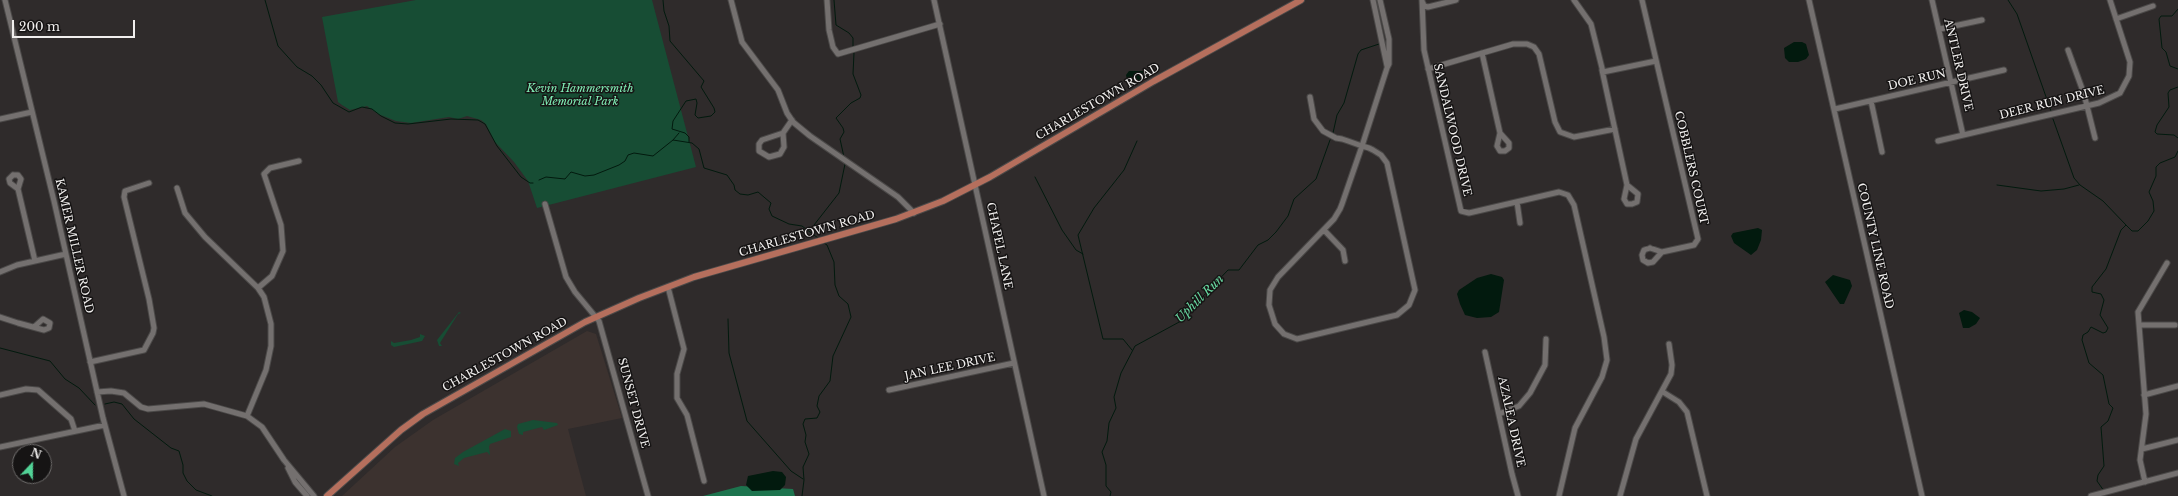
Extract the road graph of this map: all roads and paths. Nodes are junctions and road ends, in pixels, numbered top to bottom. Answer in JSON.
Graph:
{"nodes":[{"id":1,"x":5,"y":0,"type":"edge"},
{"id":2,"x":731,"y":0,"type":"edge"},
{"id":3,"x":827,"y":0,"type":"edge"},
{"id":4,"x":934,"y":0,"type":"edge"},
{"id":5,"x":1301,"y":0,"type":"edge"},
{"id":6,"x":1373,"y":0,"type":"edge"},
{"id":7,"x":1380,"y":0,"type":"edge"},
{"id":8,"x":1422,"y":0,"type":"edge"},
{"id":9,"x":1456,"y":0,"type":"edge"},
{"id":10,"x":1574,"y":0,"type":"edge"},
{"id":11,"x":1642,"y":0,"type":"edge"},
{"id":12,"x":1809,"y":0,"type":"edge"},
{"id":13,"x":1932,"y":0,"type":"edge"},
{"id":14,"x":2110,"y":0,"type":"edge"},
{"id":15,"x":2153,"y":6,"type":"dead end"},
{"id":16,"x":2116,"y":19,"type":"junction"},
{"id":17,"x":1982,"y":20,"type":"dead end"},
{"id":18,"x":940,"y":24,"type":"junction"},
{"id":19,"x":1940,"y":29,"type":"junction"},
{"id":20,"x":2068,"y":50,"type":"dead end"},
{"id":21,"x":1482,"y":53,"type":"junction"},
{"id":22,"x":1656,"y":62,"type":"junction"},
{"id":23,"x":1387,"y":68,"type":"junction"},
{"id":24,"x":1428,"y":69,"type":"junction"},
{"id":25,"x":1602,"y":70,"type":"junction"},
{"id":26,"x":2004,"y":70,"type":"dead end"},
{"id":27,"x":1952,"y":82,"type":"junction"},
{"id":28,"x":1310,"y":97,"type":"dead end"},
{"id":29,"x":1872,"y":101,"type":"junction"},
{"id":30,"x":2088,"y":106,"type":"junction"},
{"id":31,"x":1835,"y":109,"type":"junction"},
{"id":32,"x":32,"y":112,"type":"junction"},
{"id":33,"x":0,"y":119,"type":"edge"},
{"id":34,"x":792,"y":120,"type":"junction"},
{"id":35,"x":1615,"y":129,"type":"junction"},
{"id":36,"x":783,"y":133,"type":"junction"},
{"id":37,"x":1500,"y":133,"type":"dead end"},
{"id":38,"x":1963,"y":135,"type":"junction"},
{"id":39,"x":2095,"y":138,"type":"dead end"},
{"id":40,"x":1938,"y":141,"type":"dead end"},
{"id":41,"x":1362,"y":146,"type":"junction"},
{"id":42,"x":1882,"y":152,"type":"dead end"},
{"id":43,"x":299,"y":160,"type":"dead end"},
{"id":44,"x":149,"y":183,"type":"dead end"},
{"id":45,"x":1627,"y":184,"type":"dead end"},
{"id":46,"x":975,"y":185,"type":"junction"},
{"id":47,"x":177,"y":188,"type":"dead end"},
{"id":48,"x":18,"y":189,"type":"dead end"},
{"id":49,"x":1517,"y":202,"type":"junction"},
{"id":50,"x":545,"y":204,"type":"dead end"},
{"id":51,"x":914,"y":213,"type":"junction"},
{"id":52,"x":1520,"y":223,"type":"dead end"},
{"id":53,"x":1324,"y":230,"type":"junction"},
{"id":54,"x":1662,"y":252,"type":"dead end"},
{"id":55,"x":66,"y":254,"type":"junction"},
{"id":56,"x":1345,"y":261,"type":"dead end"},
{"id":57,"x":35,"y":262,"type":"junction"},
{"id":58,"x":2168,"y":264,"type":"dead end"},
{"id":59,"x":0,"y":272,"type":"edge"},
{"id":60,"x":668,"y":287,"type":"junction"},
{"id":61,"x":258,"y":288,"type":"junction"},
{"id":62,"x":0,"y":316,"type":"edge"},
{"id":63,"x":597,"y":316,"type":"junction"},
{"id":64,"x":2139,"y":325,"type":"junction"},
{"id":65,"x":2175,"y":325,"type":"dead end"},
{"id":66,"x":34,"y":327,"type":"dead end"},
{"id":67,"x":1546,"y":339,"type":"dead end"},
{"id":68,"x":1669,"y":344,"type":"dead end"},
{"id":69,"x":1485,"y":352,"type":"dead end"},
{"id":70,"x":90,"y":362,"type":"junction"},
{"id":71,"x":1014,"y":363,"type":"junction"},
{"id":72,"x":2178,"y":386,"type":"edge"},
{"id":73,"x":889,"y":390,"type":"dead end"},
{"id":74,"x":97,"y":392,"type":"junction"},
{"id":75,"x":1663,"y":392,"type":"junction"},
{"id":76,"x":0,"y":395,"type":"edge"},
{"id":77,"x":2144,"y":395,"type":"junction"},
{"id":78,"x":1499,"y":414,"type":"junction"},
{"id":79,"x":247,"y":416,"type":"junction"},
{"id":80,"x":104,"y":424,"type":"junction"},
{"id":81,"x":75,"y":431,"type":"junction"},
{"id":82,"x":2178,"y":440,"type":"edge"},
{"id":83,"x":0,"y":448,"type":"edge"},
{"id":84,"x":2142,"y":449,"type":"junction"},
{"id":85,"x":286,"y":461,"type":"junction"},
{"id":86,"x":2178,"y":473,"type":"edge"},
{"id":87,"x":704,"y":481,"type":"dead end"},
{"id":88,"x":2145,"y":482,"type":"junction"},
{"id":89,"x":124,"y":496,"type":"edge"},
{"id":90,"x":307,"y":496,"type":"edge"},
{"id":91,"x":314,"y":496,"type":"edge"},
{"id":92,"x":327,"y":496,"type":"edge"},
{"id":93,"x":648,"y":496,"type":"edge"},
{"id":94,"x":1044,"y":496,"type":"edge"},
{"id":95,"x":1518,"y":496,"type":"edge"},
{"id":96,"x":1559,"y":496,"type":"edge"},
{"id":97,"x":1620,"y":496,"type":"edge"},
{"id":98,"x":1707,"y":496,"type":"edge"},
{"id":99,"x":1922,"y":496,"type":"edge"},
{"id":100,"x":2091,"y":496,"type":"edge"}],
"edges":[{"from":1,"to":32,"type":"street","name":"KAMER MILLER ROAD"},
{"from":2,"to":34,"type":"street"},
{"from":3,"to":18,"type":"street"},
{"from":4,"to":18,"type":"street","name":"CHAPEL LANE"},
{"from":5,"to":46,"type":"main road","name":"CHARLESTOWN ROAD"},
{"from":6,"to":23,"type":"street"},
{"from":7,"to":23,"type":"street"},
{"from":8,"to":9,"type":"street"},
{"from":8,"to":24,"type":"street","name":"SANDALWOOD DRIVE"},
{"from":10,"to":25,"type":"street"},
{"from":11,"to":22,"type":"street","name":"COBBLERS COURT"},
{"from":12,"to":31,"type":"street","name":"COUNTY LINE ROAD"},
{"from":13,"to":19,"type":"street","name":"ANTLER DRIVE"},
{"from":14,"to":16,"type":"street","name":"DEER RUN DRIVE"},
{"from":15,"to":16,"type":"street"},
{"from":16,"to":30,"type":"street","name":"DEER RUN DRIVE"},
{"from":17,"to":19,"type":"street"},
{"from":18,"to":46,"type":"street","name":"CHAPEL LANE"},
{"from":19,"to":27,"type":"street","name":"ANTLER DRIVE"},
{"from":20,"to":30,"type":"street"},
{"from":21,"to":24,"type":"street"},
{"from":21,"to":35,"type":"street"},
{"from":21,"to":37,"type":"street"},
{"from":22,"to":25,"type":"street"},
{"from":22,"to":54,"type":"street","name":"COBBLERS COURT"},
{"from":23,"to":41,"type":"street"},
{"from":24,"to":49,"type":"street","name":"SANDALWOOD DRIVE"},
{"from":25,"to":35,"type":"street"},
{"from":26,"to":27,"type":"street","name":"DOE RUN"},
{"from":27,"to":29,"type":"street","name":"DOE RUN"},
{"from":27,"to":38,"type":"street","name":"ANTLER DRIVE"},
{"from":28,"to":41,"type":"street"},
{"from":29,"to":31,"type":"street","name":"DOE RUN"},
{"from":29,"to":42,"type":"street"},
{"from":30,"to":38,"type":"street","name":"DEER RUN DRIVE"},
{"from":30,"to":39,"type":"street"},
{"from":31,"to":99,"type":"street","name":"COUNTY LINE ROAD"},
{"from":32,"to":33,"type":"street"},
{"from":32,"to":55,"type":"street","name":"KAMER MILLER ROAD"},
{"from":34,"to":36,"type":"street"},
{"from":34,"to":51,"type":"street"},
{"from":35,"to":45,"type":"street"},
{"from":36,"to":36,"type":"street"},
{"from":38,"to":40,"type":"street","name":"DEER RUN DRIVE"},
{"from":41,"to":53,"type":"street"},
{"from":41,"to":53,"type":"street"},
{"from":43,"to":61,"type":"street"},
{"from":44,"to":70,"type":"street"},
{"from":46,"to":51,"type":"main road","name":"CHARLESTOWN ROAD"},
{"from":46,"to":71,"type":"street","name":"CHAPEL LANE"},
{"from":47,"to":61,"type":"street"},
{"from":48,"to":57,"type":"street"},
{"from":49,"to":52,"type":"street"},
{"from":49,"to":96,"type":"street","name":"SANDALWOOD DRIVE"},
{"from":50,"to":63,"type":"street"},
{"from":51,"to":60,"type":"main road","name":"CHARLESTOWN ROAD"},
{"from":53,"to":56,"type":"street"},
{"from":55,"to":57,"type":"street"},
{"from":55,"to":70,"type":"street","name":"KAMER MILLER ROAD"},
{"from":57,"to":59,"type":"street"},
{"from":58,"to":64,"type":"street"},
{"from":60,"to":63,"type":"main road","name":"CHARLESTOWN ROAD"},
{"from":60,"to":87,"type":"street"},
{"from":61,"to":79,"type":"street"},
{"from":62,"to":66,"type":"street"},
{"from":63,"to":92,"type":"main road","name":"CHARLESTOWN ROAD"},
{"from":63,"to":93,"type":"street","name":"SUNSET DRIVE"},
{"from":64,"to":65,"type":"street"},
{"from":64,"to":77,"type":"street"},
{"from":67,"to":78,"type":"street"},
{"from":68,"to":75,"type":"street"},
{"from":69,"to":78,"type":"street","name":"AZALEA DRIVE"},
{"from":70,"to":74,"type":"street","name":"KAMER MILLER ROAD"},
{"from":71,"to":73,"type":"street","name":"JAN LEE DRIVE"},
{"from":71,"to":94,"type":"street","name":"CHAPEL LANE"},
{"from":72,"to":77,"type":"street"},
{"from":74,"to":79,"type":"street"},
{"from":74,"to":80,"type":"street","name":"KAMER MILLER ROAD"},
{"from":75,"to":97,"type":"street"},
{"from":75,"to":98,"type":"street"},
{"from":76,"to":81,"type":"street"},
{"from":77,"to":84,"type":"street"},
{"from":78,"to":95,"type":"street","name":"AZALEA DRIVE"},
{"from":79,"to":85,"type":"street"},
{"from":80,"to":81,"type":"street"},
{"from":80,"to":89,"type":"street","name":"KAMER MILLER ROAD"},
{"from":81,"to":83,"type":"street"},
{"from":82,"to":84,"type":"street"},
{"from":84,"to":88,"type":"street"},
{"from":85,"to":90,"type":"street"},
{"from":85,"to":91,"type":"street"},
{"from":86,"to":88,"type":"street"},
{"from":88,"to":100,"type":"street"}]}
